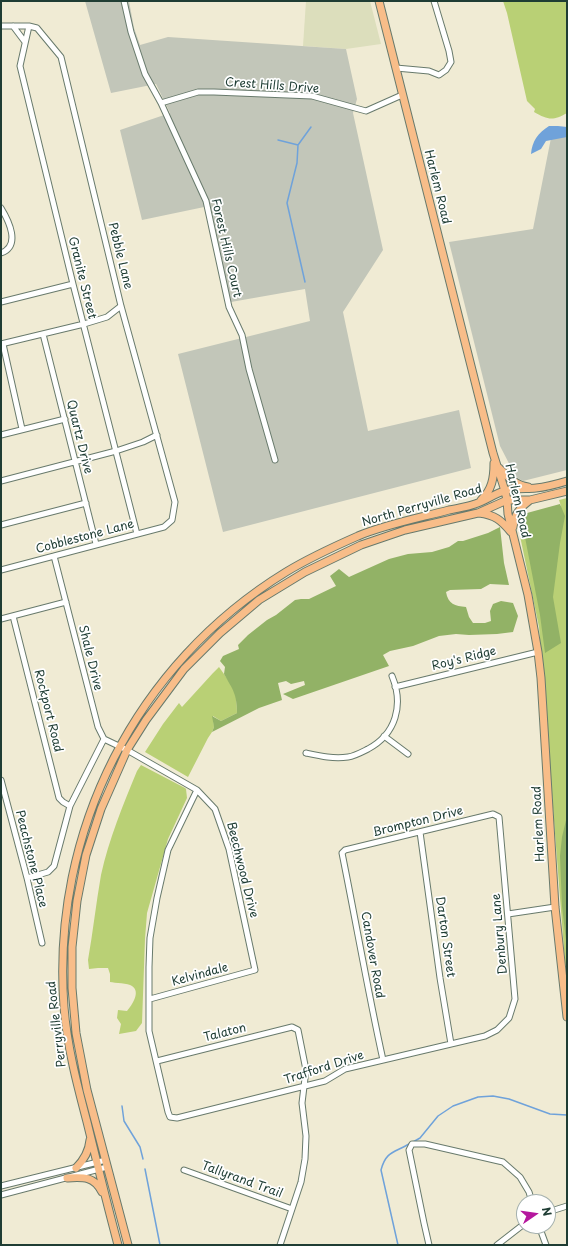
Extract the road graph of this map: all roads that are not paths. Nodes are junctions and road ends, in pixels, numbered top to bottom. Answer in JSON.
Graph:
{"nodes":[{"id":1,"x":124,"y":1,"type":"edge"},
{"id":2,"x":378,"y":1,"type":"edge"},
{"id":3,"x":434,"y":1,"type":"edge"},
{"id":4,"x":1,"y":26,"type":"edge"},
{"id":5,"x":13,"y":26,"type":"junction"},
{"id":6,"x":29,"y":26,"type":"junction"},
{"id":7,"x":25,"y":42,"type":"junction"},
{"id":8,"x":396,"y":68,"type":"junction"},
{"id":9,"x":402,"y":95,"type":"junction"},
{"id":10,"x":161,"y":103,"type":"junction"},
{"id":11,"x":1,"y":208,"type":"edge"},
{"id":12,"x":1,"y":253,"type":"edge"},
{"id":13,"x":73,"y":284,"type":"junction"},
{"id":14,"x":1,"y":302,"type":"edge"},
{"id":15,"x":121,"y":306,"type":"junction"},
{"id":16,"x":84,"y":324,"type":"junction"},
{"id":17,"x":43,"y":334,"type":"junction"},
{"id":18,"x":2,"y":344,"type":"edge"},
{"id":19,"x":65,"y":419,"type":"junction"},
{"id":20,"x":22,"y":429,"type":"junction"},
{"id":21,"x":1,"y":435,"type":"edge"},
{"id":22,"x":157,"y":435,"type":"junction"},
{"id":23,"x":116,"y":451,"type":"junction"},
{"id":24,"x":493,"y":453,"type":"junction"},
{"id":25,"x":275,"y":460,"type":"dead end"},
{"id":26,"x":75,"y":461,"type":"junction"},
{"id":27,"x":1,"y":480,"type":"edge"},
{"id":28,"x":567,"y":481,"type":"edge"},
{"id":29,"x":540,"y":488,"type":"junction"},
{"id":30,"x":505,"y":491,"type":"junction"},
{"id":31,"x":567,"y":491,"type":"edge"},
{"id":32,"x":507,"y":500,"type":"junction"},
{"id":33,"x":530,"y":500,"type":"junction"},
{"id":34,"x":86,"y":503,"type":"junction"},
{"id":35,"x":475,"y":504,"type":"junction"},
{"id":36,"x":478,"y":513,"type":"junction"},
{"id":37,"x":172,"y":520,"type":"joint"},
{"id":38,"x":1,"y":525,"type":"edge"},
{"id":39,"x":137,"y":534,"type":"junction"},
{"id":40,"x":513,"y":534,"type":"junction"},
{"id":41,"x":96,"y":544,"type":"junction"},
{"id":42,"x":54,"y":556,"type":"junction"},
{"id":43,"x":1,"y":570,"type":"edge"},
{"id":44,"x":66,"y":602,"type":"junction"},
{"id":45,"x":13,"y":616,"type":"junction"},
{"id":46,"x":1,"y":620,"type":"edge"},
{"id":47,"x":538,"y":652,"type":"junction"},
{"id":48,"x":392,"y":676,"type":"dead end"},
{"id":49,"x":395,"y":687,"type":"junction"},
{"id":50,"x":384,"y":736,"type":"junction"},
{"id":51,"x":104,"y":739,"type":"junction"},
{"id":52,"x":119,"y":746,"type":"junction"},
{"id":53,"x":127,"y":750,"type":"junction"},
{"id":54,"x":306,"y":752,"type":"dead end"},
{"id":55,"x":408,"y":754,"type":"dead end"},
{"id":56,"x":1,"y":780,"type":"edge"},
{"id":57,"x":197,"y":790,"type":"junction"},
{"id":58,"x":70,"y":806,"type":"junction"},
{"id":59,"x":499,"y":817,"type":"joint"},
{"id":60,"x":420,"y":832,"type":"junction"},
{"id":61,"x":342,"y":853,"type":"joint"},
{"id":62,"x":27,"y":878,"type":"junction"},
{"id":63,"x":68,"y":897,"type":"joint"},
{"id":64,"x":77,"y":901,"type":"joint"},
{"id":65,"x":555,"y":907,"type":"junction"},
{"id":66,"x":508,"y":914,"type":"junction"},
{"id":67,"x":42,"y":943,"type":"dead end"},
{"id":68,"x":255,"y":970,"type":"joint"},
{"id":69,"x":150,"y":999,"type":"junction"},
{"id":70,"x":567,"y":1017,"type":"edge"},
{"id":71,"x":485,"y":1036,"type":"joint"},
{"id":72,"x":451,"y":1044,"type":"junction"},
{"id":73,"x":157,"y":1060,"type":"junction"},
{"id":74,"x":383,"y":1060,"type":"junction"},
{"id":75,"x":304,"y":1086,"type":"junction"},
{"id":76,"x":90,"y":1135,"type":"junction"},
{"id":77,"x":107,"y":1164,"type":"junction"},
{"id":78,"x":98,"y":1166,"type":"junction"},
{"id":79,"x":76,"y":1168,"type":"junction"},
{"id":80,"x":184,"y":1170,"type":"dead end"},
{"id":81,"x":67,"y":1178,"type":"junction"},
{"id":82,"x":1,"y":1186,"type":"edge"},
{"id":83,"x":530,"y":1194,"type":"edge"},
{"id":84,"x":1,"y":1195,"type":"edge"},
{"id":85,"x":106,"y":1197,"type":"junction"},
{"id":86,"x":567,"y":1206,"type":"edge"},
{"id":87,"x":292,"y":1209,"type":"junction"},
{"id":88,"x":556,"y":1209,"type":"edge"},
{"id":89,"x":516,"y":1230,"type":"edge"},
{"id":90,"x":542,"y":1234,"type":"edge"},
{"id":91,"x":118,"y":1245,"type":"edge"},
{"id":92,"x":128,"y":1245,"type":"edge"},
{"id":93,"x":280,"y":1245,"type":"edge"},
{"id":94,"x":429,"y":1245,"type":"edge"},
{"id":95,"x":497,"y":1245,"type":"edge"},
{"id":96,"x":546,"y":1245,"type":"edge"}],
"edges":[{"from":1,"to":10,"type":"street","name":"Forest Hills Court"},
{"from":2,"to":8,"type":"main road","name":"Harlem Road"},
{"from":3,"to":8,"type":"street"},
{"from":4,"to":5,"type":"street"},
{"from":5,"to":6,"type":"street"},
{"from":5,"to":7,"type":"street"},
{"from":6,"to":7,"type":"street","name":"Granite Street"},
{"from":6,"to":15,"type":"street","name":"Pebble Lane"},
{"from":7,"to":13,"type":"street","name":"Granite Street"},
{"from":8,"to":9,"type":"main road","name":"Harlem Road"},
{"from":9,"to":10,"type":"street","name":"Crest Hills Drive"},
{"from":9,"to":24,"type":"main road","name":"Harlem Road"},
{"from":10,"to":25,"type":"street","name":"Forest Hills Court"},
{"from":11,"to":12,"type":"street"},
{"from":13,"to":14,"type":"street"},
{"from":13,"to":16,"type":"street","name":"Granite Street"},
{"from":15,"to":16,"type":"street"},
{"from":15,"to":22,"type":"street","name":"Pebble Lane"},
{"from":16,"to":17,"type":"street"},
{"from":16,"to":23,"type":"street","name":"Granite Street"},
{"from":17,"to":18,"type":"street"},
{"from":17,"to":19,"type":"street","name":"Quartz Drive"},
{"from":18,"to":20,"type":"street"},
{"from":19,"to":20,"type":"street"},
{"from":19,"to":26,"type":"street","name":"Quartz Drive"},
{"from":20,"to":21,"type":"street"},
{"from":22,"to":23,"type":"street"},
{"from":22,"to":37,"type":"street","name":"Pebble Lane"},
{"from":23,"to":26,"type":"street"},
{"from":23,"to":39,"type":"street","name":"Granite Street"},
{"from":24,"to":29,"type":"main road"},
{"from":24,"to":30,"type":"main road","name":"Harlem Road"},
{"from":24,"to":35,"type":"main road"},
{"from":26,"to":27,"type":"street"},
{"from":26,"to":34,"type":"street","name":"Quartz Drive"},
{"from":28,"to":29,"type":"main road","name":"North Perryville Road"},
{"from":29,"to":30,"type":"main road","name":"North Perryville Road"},
{"from":30,"to":32,"type":"main road","name":"Harlem Road"},
{"from":30,"to":35,"type":"main road","name":"North Perryville Road"},
{"from":31,"to":33,"type":"main road","name":"North Perryville Road"},
{"from":32,"to":33,"type":"main road","name":"North Perryville Road"},
{"from":32,"to":36,"type":"main road","name":"North Perryville Road"},
{"from":32,"to":40,"type":"main road","name":"Harlem Road"},
{"from":33,"to":40,"type":"main road"},
{"from":34,"to":38,"type":"street"},
{"from":34,"to":41,"type":"street","name":"Quartz Drive"},
{"from":35,"to":52,"type":"main road","name":"North Perryville Road"},
{"from":36,"to":40,"type":"main road"},
{"from":36,"to":53,"type":"main road","name":"North Perryville Road"},
{"from":37,"to":39,"type":"street","name":"Cobblestone Lane"},
{"from":39,"to":41,"type":"street","name":"Cobblestone Lane"},
{"from":40,"to":47,"type":"main road","name":"Harlem Road"},
{"from":41,"to":42,"type":"street","name":"Cobblestone Lane"},
{"from":42,"to":43,"type":"street","name":"Cobblestone Lane"},
{"from":42,"to":44,"type":"street","name":"Shale Drive"},
{"from":44,"to":45,"type":"street"},
{"from":44,"to":51,"type":"street","name":"Shale Drive"},
{"from":45,"to":46,"type":"street"},
{"from":45,"to":58,"type":"street","name":"Rockport Road"},
{"from":47,"to":49,"type":"street","name":"Roy's Ridge"},
{"from":47,"to":65,"type":"main road","name":"Harlem Road"},
{"from":48,"to":49,"type":"street"},
{"from":49,"to":50,"type":"street"},
{"from":50,"to":54,"type":"street"},
{"from":50,"to":55,"type":"street"},
{"from":51,"to":52,"type":"street"},
{"from":51,"to":58,"type":"street"},
{"from":52,"to":53,"type":"street"},
{"from":52,"to":63,"type":"main road","name":"North Perryville Road"},
{"from":53,"to":57,"type":"street","name":"Beechwood Drive"},
{"from":53,"to":64,"type":"main road","name":"North Perryville Road"},
{"from":56,"to":62,"type":"street","name":"Peachstone Place"},
{"from":57,"to":68,"type":"street","name":"Beechwood Drive"},
{"from":57,"to":69,"type":"street"},
{"from":58,"to":62,"type":"street"},
{"from":59,"to":60,"type":"street","name":"Brompton Drive"},
{"from":59,"to":66,"type":"street","name":"Denbury Lane"},
{"from":60,"to":61,"type":"street","name":"Brompton Drive"},
{"from":60,"to":72,"type":"street","name":"Darton Street"},
{"from":61,"to":74,"type":"street","name":"Candover Road"},
{"from":62,"to":67,"type":"street","name":"Peachstone Place"},
{"from":63,"to":76,"type":"main road","name":"Perryville Road"},
{"from":64,"to":77,"type":"main road","name":"Perryville Road"},
{"from":65,"to":66,"type":"street"},
{"from":65,"to":70,"type":"main road","name":"Harlem Road"},
{"from":66,"to":71,"type":"street","name":"Denbury Lane"},
{"from":68,"to":69,"type":"street","name":"Kelvindale"},
{"from":69,"to":73,"type":"street"},
{"from":71,"to":72,"type":"street","name":"Trafford Drive"},
{"from":72,"to":74,"type":"street","name":"Trafford Drive"},
{"from":73,"to":75,"type":"street","name":"Trafford Drive"},
{"from":73,"to":75,"type":"street","name":"Talaton"},
{"from":74,"to":75,"type":"street","name":"Trafford Drive"},
{"from":75,"to":87,"type":"street"},
{"from":76,"to":78,"type":"main road","name":"Perryville Road"},
{"from":76,"to":79,"type":"main road"},
{"from":77,"to":78,"type":"street"},
{"from":77,"to":92,"type":"main road"},
{"from":78,"to":79,"type":"street"},
{"from":78,"to":81,"type":"street"},
{"from":78,"to":85,"type":"main road"},
{"from":79,"to":82,"type":"street"},
{"from":80,"to":87,"type":"street","name":"Tallyrand Trail"},
{"from":81,"to":84,"type":"street"},
{"from":81,"to":85,"type":"main road"},
{"from":83,"to":94,"type":"street"},
{"from":85,"to":91,"type":"main road"},
{"from":86,"to":88,"type":"street"},
{"from":87,"to":93,"type":"street"},
{"from":89,"to":95,"type":"street"},
{"from":90,"to":96,"type":"street"}]}
